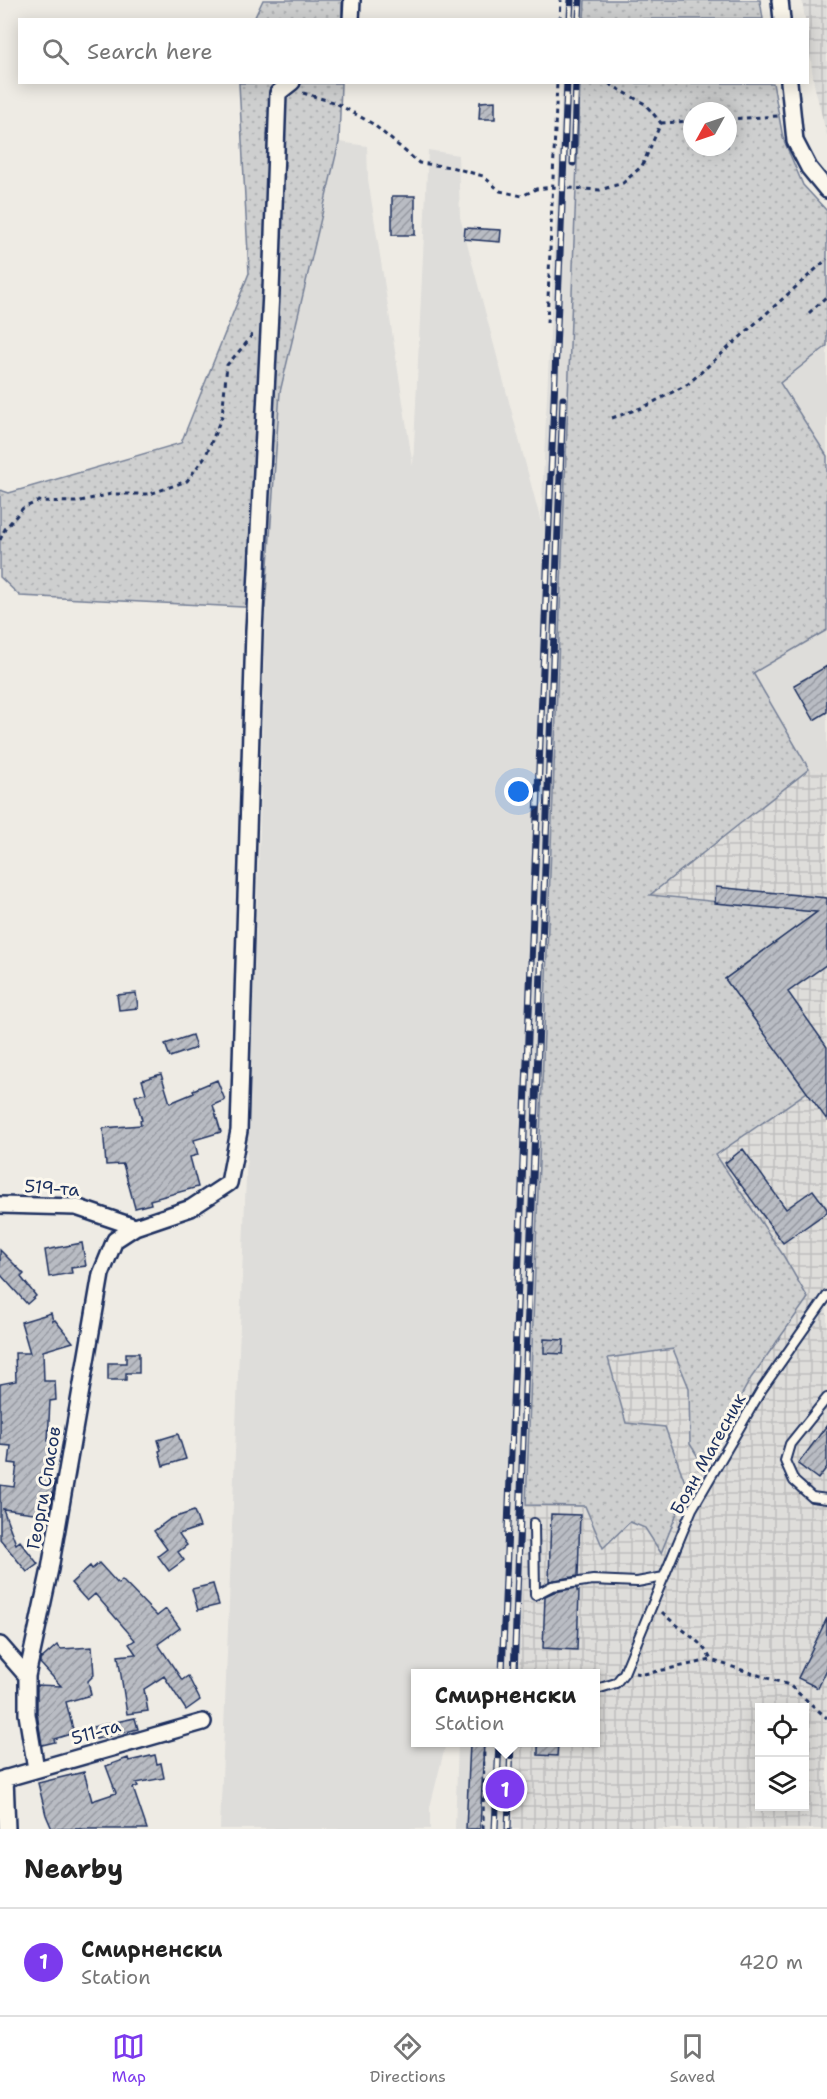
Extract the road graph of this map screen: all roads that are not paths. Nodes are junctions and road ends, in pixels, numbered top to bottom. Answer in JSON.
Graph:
{"nodes":[{"id":1,"x":352,"y":0,"type":"edge"},
{"id":2,"x":780,"y":0,"type":"edge"},
{"id":3,"x":351,"y":18,"type":"edge"},
{"id":4,"x":782,"y":18,"type":"edge"},
{"id":5,"x":289,"y":84,"type":"edge"},
{"id":6,"x":789,"y":84,"type":"edge"},
{"id":7,"x":827,"y":190,"type":"edge"},
{"id":8,"x":0,"y":1205,"type":"edge"},
{"id":9,"x":135,"y":1227,"type":"junction"},
{"id":10,"x":827,"y":1296,"type":"edge"},
{"id":11,"x":827,"y":1398,"type":"edge"},
{"id":12,"x":827,"y":1499,"type":"edge"},
{"id":13,"x":534,"y":1523,"type":"dead end"},
{"id":14,"x":663,"y":1577,"type":"junction"},
{"id":15,"x":0,"y":1645,"type":"edge"},
{"id":16,"x":27,"y":1676,"type":"junction"},
{"id":17,"x":600,"y":1688,"type":"edge"},
{"id":18,"x":202,"y":1722,"type":"dead end"},
{"id":19,"x":36,"y":1770,"type":"junction"},
{"id":20,"x":3,"y":1779,"type":"edge"},
{"id":21,"x":7,"y":1829,"type":"edge"}],
"edges":[{"from":1,"to":3,"type":"street"},
{"from":2,"to":4,"type":"street"},
{"from":5,"to":9,"type":"street"},
{"from":6,"to":7,"type":"street"},
{"from":8,"to":9,"type":"street","name":"519-та"},
{"from":9,"to":16,"type":"street","name":"Георги Спасов"},
{"from":10,"to":14,"type":"lane","name":"Боян Магесник"},
{"from":11,"to":12,"type":"lane"},
{"from":13,"to":14,"type":"lane"},
{"from":14,"to":17,"type":"lane","name":"Боян Магесник"},
{"from":15,"to":16,"type":"street"},
{"from":16,"to":19,"type":"street","name":"Георги Спасов"},
{"from":18,"to":19,"type":"street","name":"511-та"},
{"from":19,"to":20,"type":"street","name":"511-та"},
{"from":20,"to":21,"type":"street"}]}
